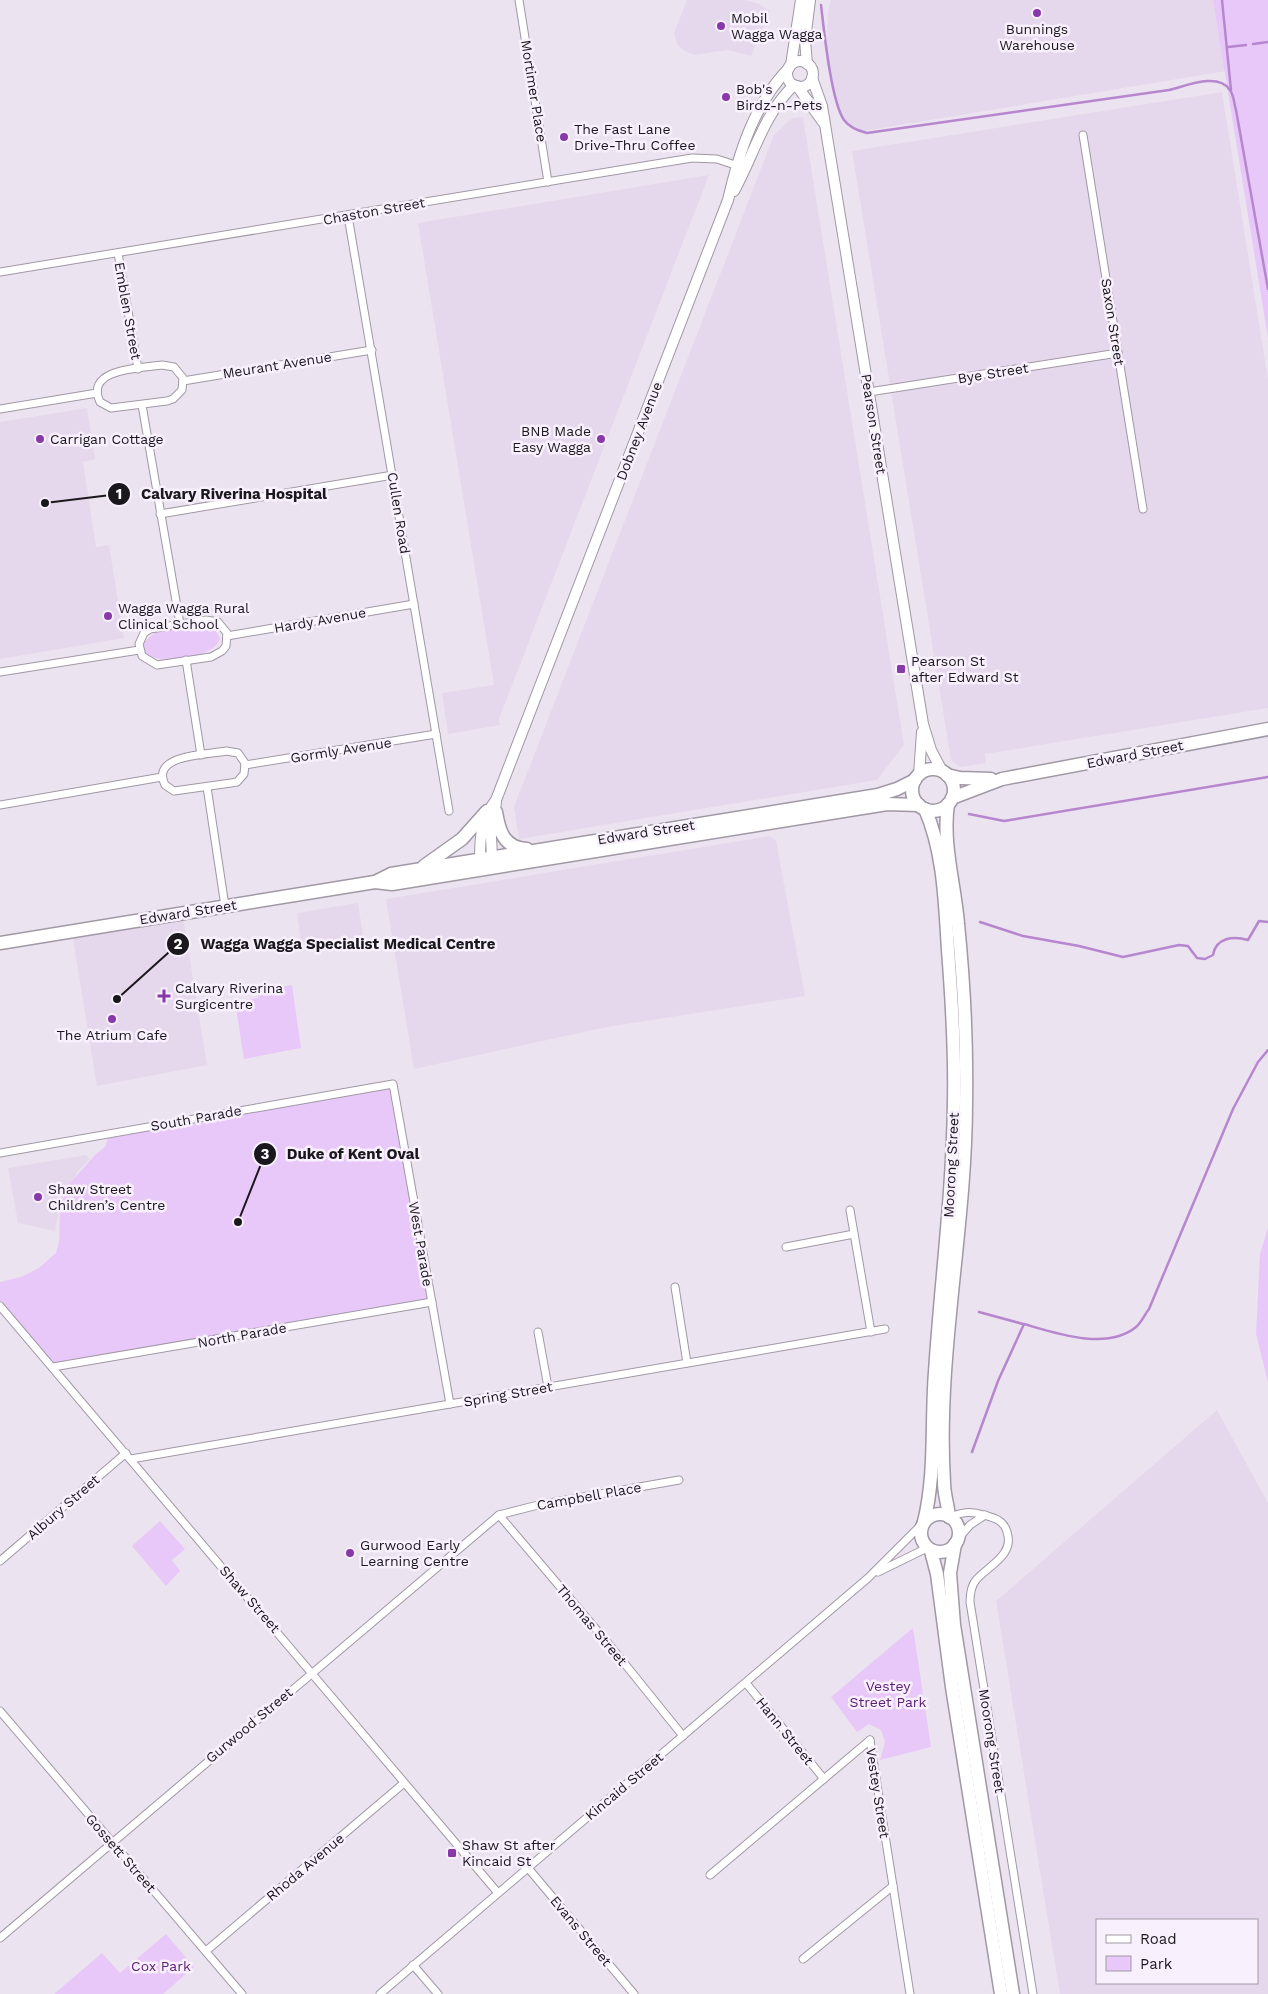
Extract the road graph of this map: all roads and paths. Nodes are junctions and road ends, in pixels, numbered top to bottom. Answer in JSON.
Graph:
{"nodes":[{"id":1,"x":519,"y":0,"type":"edge"},
{"id":2,"x":801,"y":0,"type":"edge"},
{"id":3,"x":810,"y":0,"type":"edge"},
{"id":4,"x":807,"y":64,"type":"junction"},
{"id":5,"x":790,"y":66,"type":"junction"},
{"id":6,"x":812,"y":78,"type":"junction"},
{"id":7,"x":795,"y":86,"type":"junction"},
{"id":8,"x":825,"y":125,"type":"junction"},
{"id":9,"x":1083,"y":136,"type":"dead end"},
{"id":10,"x":741,"y":167,"type":"junction"},
{"id":11,"x":548,"y":182,"type":"junction"},
{"id":12,"x":348,"y":216,"type":"junction"},
{"id":13,"x":118,"y":253,"type":"junction"},
{"id":14,"x":0,"y":272,"type":"edge"},
{"id":15,"x":372,"y":350,"type":"junction"},
{"id":16,"x":1118,"y":353,"type":"junction"},
{"id":17,"x":138,"y":369,"type":"junction"},
{"id":18,"x":183,"y":381,"type":"junction"},
{"id":19,"x":97,"y":392,"type":"junction"},
{"id":20,"x":869,"y":392,"type":"junction"},
{"id":21,"x":142,"y":405,"type":"junction"},
{"id":22,"x":0,"y":409,"type":"edge"},
{"id":23,"x":393,"y":475,"type":"junction"},
{"id":24,"x":1143,"y":509,"type":"dead end"},
{"id":25,"x":160,"y":514,"type":"junction"},
{"id":26,"x":414,"y":604,"type":"junction"},
{"id":27,"x":180,"y":624,"type":"junction"},
{"id":28,"x":227,"y":636,"type":"junction"},
{"id":29,"x":139,"y":650,"type":"junction"},
{"id":30,"x":186,"y":660,"type":"junction"},
{"id":31,"x":0,"y":672,"type":"edge"},
{"id":32,"x":923,"y":724,"type":"junction"},
{"id":33,"x":1268,"y":729,"type":"edge"},
{"id":34,"x":436,"y":734,"type":"junction"},
{"id":35,"x":201,"y":756,"type":"junction"},
{"id":36,"x":246,"y":765,"type":"junction"},
{"id":37,"x":944,"y":773,"type":"junction"},
{"id":38,"x":162,"y":777,"type":"junction"},
{"id":39,"x":917,"y":777,"type":"junction"},
{"id":40,"x":1002,"y":779,"type":"junction"},
{"id":41,"x":207,"y":787,"type":"junction"},
{"id":42,"x":950,"y":801,"type":"junction"},
{"id":43,"x":0,"y":805,"type":"edge"},
{"id":44,"x":493,"y":807,"type":"junction"},
{"id":45,"x":922,"y":807,"type":"junction"},
{"id":46,"x":448,"y":811,"type":"dead end"},
{"id":47,"x":536,"y":850,"type":"junction"},
{"id":48,"x":487,"y":862,"type":"junction"},
{"id":49,"x":418,"y":870,"type":"junction"},
{"id":50,"x":375,"y":882,"type":"junction"},
{"id":51,"x":225,"y":906,"type":"junction"},
{"id":52,"x":0,"y":943,"type":"edge"},
{"id":53,"x":393,"y":1084,"type":"joint"},
{"id":54,"x":0,"y":1153,"type":"edge"},
{"id":55,"x":850,"y":1210,"type":"dead end"},
{"id":56,"x":854,"y":1234,"type":"junction"},
{"id":57,"x":786,"y":1247,"type":"dead end"},
{"id":58,"x":675,"y":1287,"type":"dead end"},
{"id":59,"x":432,"y":1302,"type":"junction"},
{"id":60,"x":0,"y":1306,"type":"edge"},
{"id":61,"x":885,"y":1329,"type":"dead end"},
{"id":62,"x":538,"y":1332,"type":"dead end"},
{"id":63,"x":871,"y":1332,"type":"junction"},
{"id":64,"x":687,"y":1363,"type":"junction"},
{"id":65,"x":53,"y":1368,"type":"junction"},
{"id":66,"x":548,"y":1387,"type":"junction"},
{"id":67,"x":450,"y":1404,"type":"junction"},
{"id":68,"x":128,"y":1456,"type":"junction"},
{"id":69,"x":679,"y":1480,"type":"dead end"},
{"id":70,"x":499,"y":1514,"type":"junction"},
{"id":71,"x":985,"y":1515,"type":"junction"},
{"id":72,"x":950,"y":1517,"type":"junction"},
{"id":73,"x":924,"y":1522,"type":"junction"},
{"id":74,"x":957,"y":1542,"type":"junction"},
{"id":75,"x":929,"y":1549,"type":"junction"},
{"id":76,"x":0,"y":1561,"type":"edge"},
{"id":77,"x":868,"y":1578,"type":"junction"},
{"id":78,"x":312,"y":1672,"type":"junction"},
{"id":79,"x":746,"y":1683,"type":"junction"},
{"id":80,"x":0,"y":1711,"type":"edge"},
{"id":81,"x":683,"y":1736,"type":"junction"},
{"id":82,"x":824,"y":1779,"type":"junction"},
{"id":83,"x":404,"y":1783,"type":"junction"},
{"id":84,"x":112,"y":1842,"type":"junction"},
{"id":85,"x":528,"y":1868,"type":"junction"},
{"id":86,"x":710,"y":1875,"type":"dead end"},
{"id":87,"x":893,"y":1886,"type":"junction"},
{"id":88,"x":498,"y":1893,"type":"junction"},
{"id":89,"x":1,"y":1935,"type":"edge"},
{"id":90,"x":206,"y":1951,"type":"junction"},
{"id":91,"x":803,"y":1959,"type":"dead end"},
{"id":92,"x":413,"y":1965,"type":"junction"},
{"id":93,"x":242,"y":1994,"type":"edge"},
{"id":94,"x":380,"y":1994,"type":"edge"},
{"id":95,"x":438,"y":1994,"type":"edge"},
{"id":96,"x":634,"y":1994,"type":"edge"},
{"id":97,"x":910,"y":1994,"type":"edge"},
{"id":98,"x":1001,"y":1994,"type":"edge"},
{"id":99,"x":1013,"y":1994,"type":"edge"},
{"id":100,"x":1033,"y":1994,"type":"edge"}],
"edges":[{"from":1,"to":11,"type":"street","name":"Mortimer Place"},
{"from":2,"to":5,"type":"main road","name":"Dobney Avenue"},
{"from":3,"to":4,"type":"main road"},
{"from":4,"to":5,"type":"main road"},
{"from":4,"to":6,"type":"main road"},
{"from":5,"to":7,"type":"main road"},
{"from":5,"to":10,"type":"main road","name":"Dobney Avenue"},
{"from":6,"to":7,"type":"main road"},
{"from":6,"to":8,"type":"main road","name":"Pearson Street"},
{"from":7,"to":8,"type":"main road","name":"Pearson Street"},
{"from":7,"to":10,"type":"main road"},
{"from":8,"to":20,"type":"main road","name":"Pearson Street"},
{"from":9,"to":16,"type":"street","name":"Saxon Street"},
{"from":10,"to":11,"type":"street","name":"Chaston Street"},
{"from":10,"to":44,"type":"main road","name":"Dobney Avenue"},
{"from":11,"to":12,"type":"street","name":"Chaston Street"},
{"from":12,"to":13,"type":"street","name":"Chaston Street"},
{"from":12,"to":15,"type":"street","name":"Cullen Road"},
{"from":13,"to":14,"type":"street","name":"Chaston Street"},
{"from":13,"to":17,"type":"street","name":"Emblen Street"},
{"from":15,"to":18,"type":"street","name":"Meurant Avenue"},
{"from":15,"to":23,"type":"street","name":"Cullen Road"},
{"from":16,"to":20,"type":"street","name":"Bye Street"},
{"from":16,"to":24,"type":"street","name":"Saxon Street"},
{"from":17,"to":18,"type":"street"},
{"from":17,"to":19,"type":"street"},
{"from":18,"to":21,"type":"street"},
{"from":19,"to":21,"type":"street"},
{"from":19,"to":22,"type":"street"},
{"from":20,"to":32,"type":"main road","name":"Pearson Street"},
{"from":21,"to":25,"type":"street"},
{"from":23,"to":25,"type":"street"},
{"from":23,"to":26,"type":"street","name":"Cullen Road"},
{"from":25,"to":27,"type":"street"},
{"from":26,"to":28,"type":"street","name":"Hardy Avenue"},
{"from":26,"to":34,"type":"street","name":"Cullen Road"},
{"from":27,"to":28,"type":"street"},
{"from":27,"to":29,"type":"street"},
{"from":28,"to":30,"type":"street"},
{"from":29,"to":30,"type":"street"},
{"from":29,"to":31,"type":"street"},
{"from":30,"to":35,"type":"street"},
{"from":32,"to":37,"type":"main road","name":"Pearson Street"},
{"from":32,"to":39,"type":"main road","name":"Pearson Street"},
{"from":33,"to":40,"type":"highway","name":"Edward Street"},
{"from":34,"to":36,"type":"street","name":"Gormly Avenue"},
{"from":34,"to":46,"type":"street","name":"Cullen Road"},
{"from":35,"to":36,"type":"street"},
{"from":35,"to":38,"type":"street"},
{"from":36,"to":41,"type":"street"},
{"from":37,"to":39,"type":"highway"},
{"from":37,"to":40,"type":"highway","name":"Edward Street"},
{"from":37,"to":42,"type":"highway"},
{"from":38,"to":41,"type":"street"},
{"from":38,"to":43,"type":"street"},
{"from":39,"to":45,"type":"highway"},
{"from":39,"to":47,"type":"highway","name":"Edward Street"},
{"from":40,"to":42,"type":"highway","name":"Edward Street"},
{"from":41,"to":51,"type":"street"},
{"from":42,"to":45,"type":"highway"},
{"from":42,"to":72,"type":"highway","name":"Moorong Street"},
{"from":44,"to":47,"type":"highway"},
{"from":44,"to":48,"type":"main road","name":"Dobney Avenue"},
{"from":44,"to":49,"type":"highway"},
{"from":45,"to":48,"type":"highway","name":"Edward Street"},
{"from":45,"to":73,"type":"highway","name":"Moorong Street"},
{"from":47,"to":48,"type":"highway","name":"Edward Street"},
{"from":48,"to":49,"type":"highway","name":"Edward Street"},
{"from":48,"to":50,"type":"highway","name":"Edward Street"},
{"from":49,"to":50,"type":"highway","name":"Edward Street"},
{"from":50,"to":51,"type":"highway","name":"Edward Street"},
{"from":51,"to":52,"type":"highway","name":"Edward Street"},
{"from":53,"to":54,"type":"street","name":"South Parade"},
{"from":53,"to":59,"type":"street","name":"West Parade"},
{"from":55,"to":56,"type":"street"},
{"from":56,"to":57,"type":"street"},
{"from":56,"to":63,"type":"street"},
{"from":58,"to":64,"type":"street"},
{"from":59,"to":65,"type":"street","name":"North Parade"},
{"from":59,"to":67,"type":"street","name":"West Parade"},
{"from":60,"to":65,"type":"street","name":"Shaw Street"},
{"from":61,"to":63,"type":"street","name":"Spring Street"},
{"from":62,"to":66,"type":"street"},
{"from":63,"to":64,"type":"street","name":"Spring Street"},
{"from":64,"to":66,"type":"street","name":"Spring Street"},
{"from":65,"to":68,"type":"street","name":"Shaw Street"},
{"from":66,"to":67,"type":"street","name":"Spring Street"},
{"from":67,"to":68,"type":"street","name":"Spring Street"},
{"from":68,"to":76,"type":"street","name":"Albury Street"},
{"from":68,"to":78,"type":"street","name":"Shaw Street"},
{"from":69,"to":70,"type":"street","name":"Campbell Place"},
{"from":70,"to":78,"type":"street","name":"Gurwood Street"},
{"from":70,"to":81,"type":"street","name":"Thomas Street"},
{"from":71,"to":72,"type":"street"},
{"from":71,"to":74,"type":"street"},
{"from":71,"to":100,"type":"street","name":"Moorong Street"},
{"from":72,"to":73,"type":"highway"},
{"from":72,"to":74,"type":"highway"},
{"from":73,"to":75,"type":"highway"},
{"from":73,"to":77,"type":"street","name":"Kincaid Street"},
{"from":74,"to":75,"type":"highway"},
{"from":74,"to":99,"type":"highway","name":"Moorong Street"},
{"from":75,"to":77,"type":"street","name":"Kincaid Street"},
{"from":75,"to":98,"type":"highway"},
{"from":77,"to":79,"type":"street","name":"Kincaid Street"},
{"from":78,"to":83,"type":"street","name":"Shaw Street"},
{"from":78,"to":84,"type":"street","name":"Gurwood Street"},
{"from":79,"to":81,"type":"street","name":"Kincaid Street"},
{"from":79,"to":82,"type":"street","name":"Hann Street"},
{"from":80,"to":84,"type":"street","name":"Gossett Street"},
{"from":81,"to":85,"type":"street","name":"Kincaid Street"},
{"from":82,"to":86,"type":"street","name":"Vestey Street"},
{"from":82,"to":87,"type":"street","name":"Vestey Street"},
{"from":83,"to":88,"type":"street","name":"Shaw Street"},
{"from":83,"to":90,"type":"street","name":"Rhoda Avenue"},
{"from":84,"to":89,"type":"street","name":"Gurwood Street"},
{"from":84,"to":90,"type":"street","name":"Gossett Street"},
{"from":85,"to":88,"type":"street","name":"Kincaid Street"},
{"from":85,"to":96,"type":"street","name":"Evans Street"},
{"from":87,"to":91,"type":"street"},
{"from":87,"to":97,"type":"street","name":"Vestey Street"},
{"from":88,"to":92,"type":"street","name":"Kincaid Street"},
{"from":90,"to":93,"type":"street","name":"Gossett Street"},
{"from":92,"to":94,"type":"street","name":"Kincaid Street"},
{"from":92,"to":95,"type":"street"}]}
